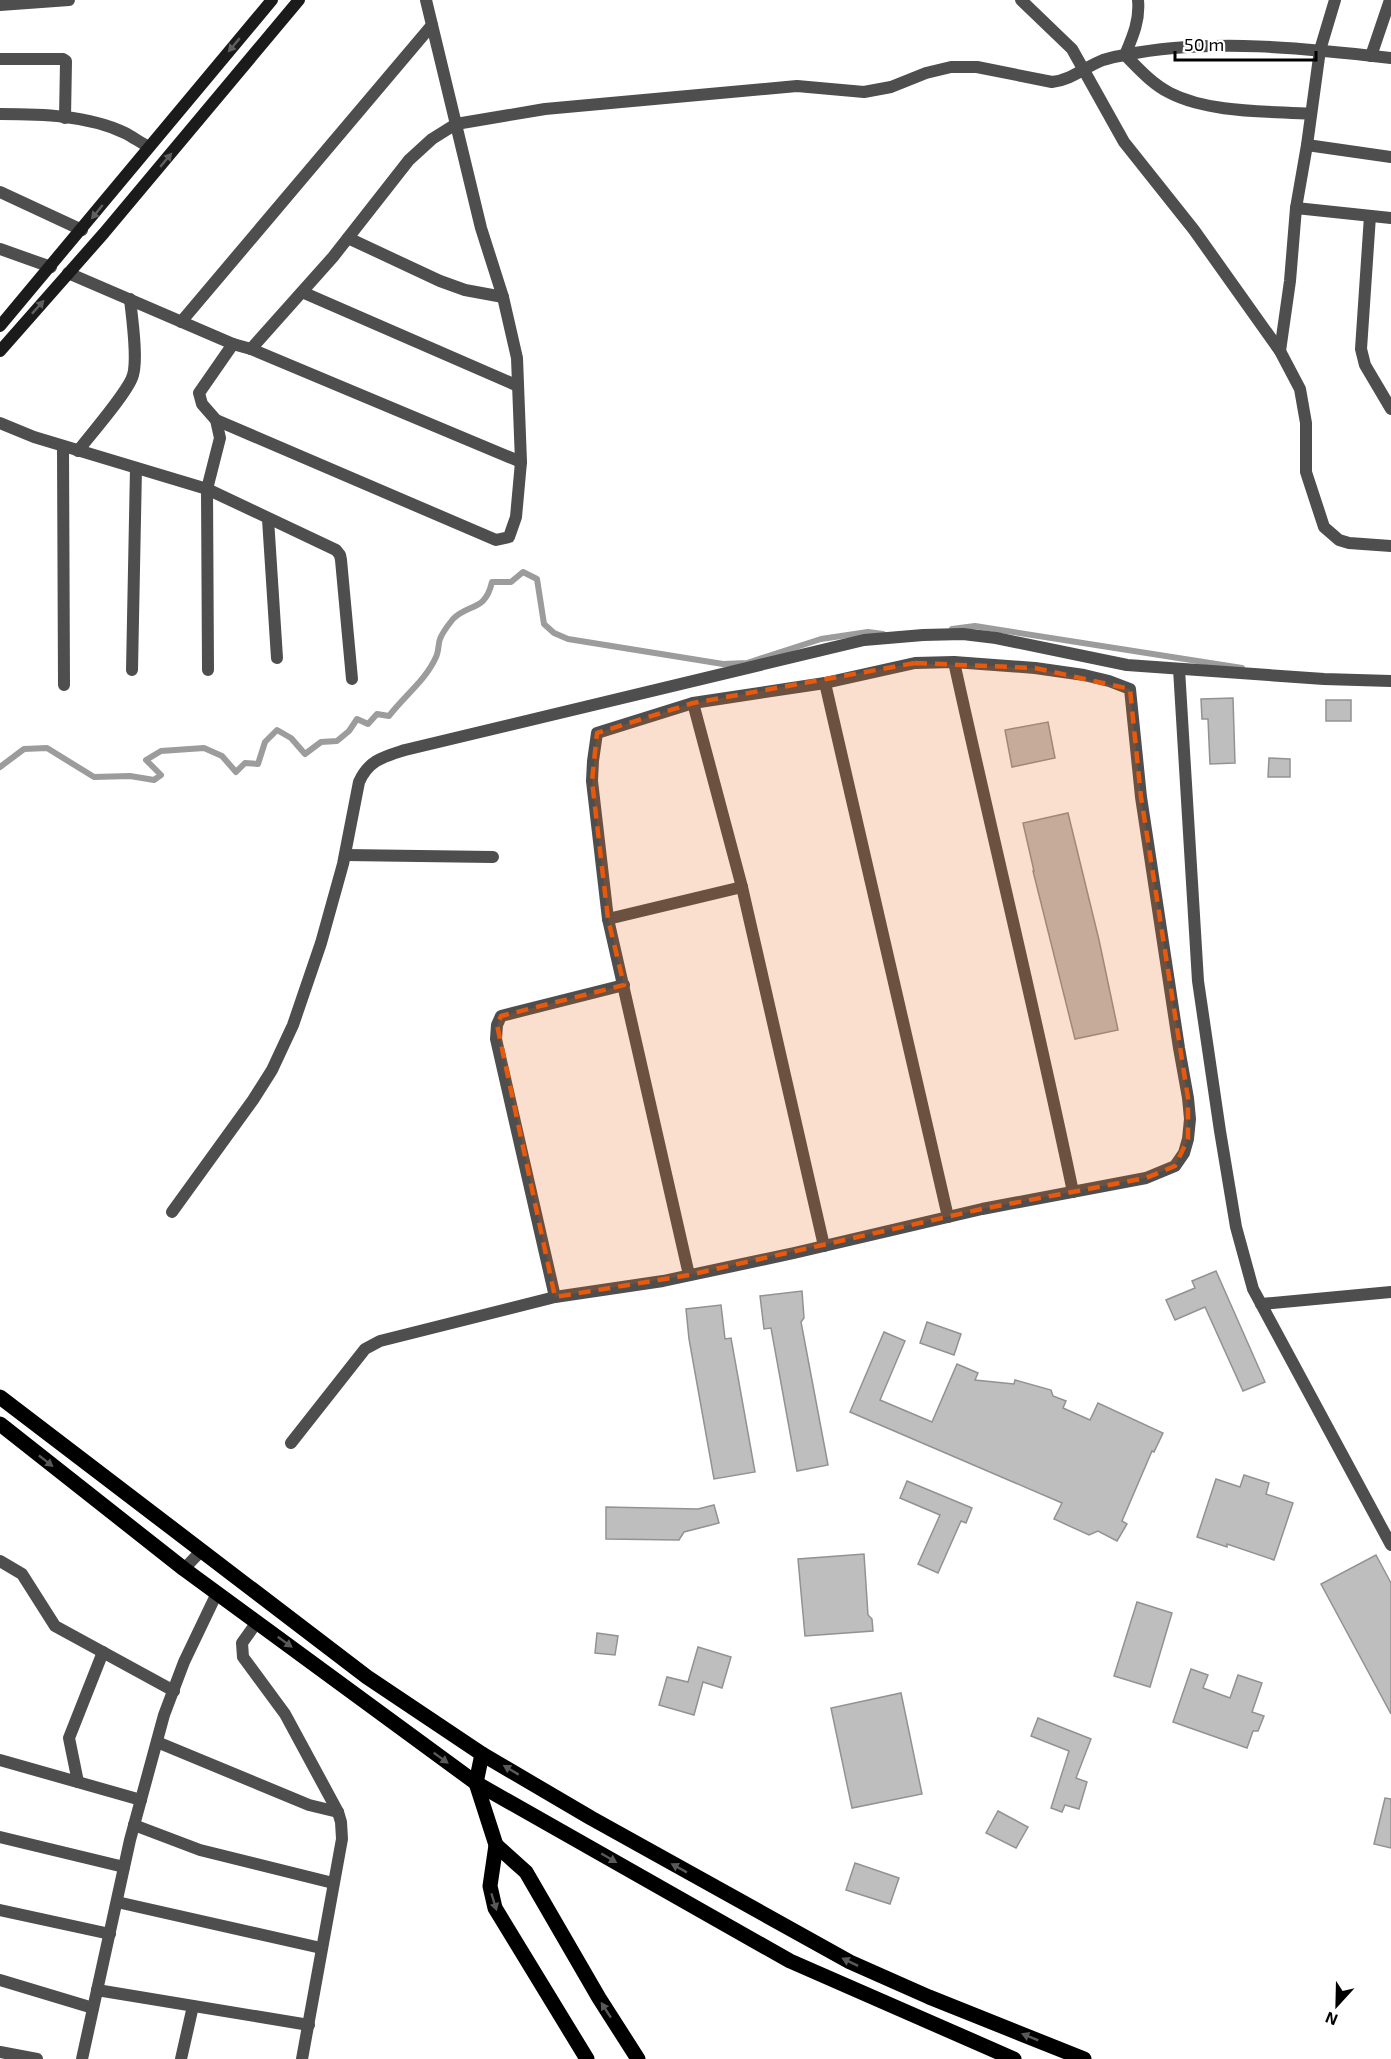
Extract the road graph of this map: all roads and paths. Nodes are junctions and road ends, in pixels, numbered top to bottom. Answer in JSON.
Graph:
{"nodes":[{"id":1,"x":69,"y":0,"type":"edge"},
{"id":2,"x":272,"y":0,"type":"edge"},
{"id":3,"x":299,"y":0,"type":"edge"},
{"id":4,"x":426,"y":0,"type":"edge"},
{"id":5,"x":1021,"y":0,"type":"edge"},
{"id":6,"x":1138,"y":0,"type":"edge"},
{"id":7,"x":1335,"y":0,"type":"edge"},
{"id":8,"x":1390,"y":0,"type":"edge"},
{"id":9,"x":0,"y":4,"type":"edge"},
{"id":10,"x":432,"y":25,"type":"junction"},
{"id":11,"x":1320,"y":50,"type":"junction"},
{"id":12,"x":1125,"y":55,"type":"junction"},
{"id":13,"x":1371,"y":56,"type":"junction"},
{"id":14,"x":1391,"y":58,"type":"edge"},
{"id":15,"x":0,"y":60,"type":"edge"},
{"id":16,"x":1084,"y":71,"type":"junction"},
{"id":17,"x":0,"y":114,"type":"edge"},
{"id":18,"x":1311,"y":114,"type":"junction"},
{"id":19,"x":66,"y":118,"type":"junction"},
{"id":20,"x":456,"y":124,"type":"junction"},
{"id":21,"x":1307,"y":145,"type":"junction"},
{"id":22,"x":149,"y":147,"type":"junction"},
{"id":23,"x":1391,"y":157,"type":"edge"},
{"id":24,"x":0,"y":192,"type":"edge"},
{"id":25,"x":1296,"y":208,"type":"junction"},
{"id":26,"x":1370,"y":216,"type":"junction"},
{"id":27,"x":1391,"y":218,"type":"edge"},
{"id":28,"x":82,"y":230,"type":"junction"},
{"id":29,"x":348,"y":238,"type":"junction"},
{"id":30,"x":0,"y":249,"type":"edge"},
{"id":31,"x":51,"y":267,"type":"junction"},
{"id":32,"x":68,"y":273,"type":"junction"},
{"id":33,"x":302,"y":292,"type":"junction"},
{"id":34,"x":503,"y":297,"type":"junction"},
{"id":35,"x":130,"y":299,"type":"junction"},
{"id":36,"x":181,"y":322,"type":"junction"},
{"id":37,"x":0,"y":326,"type":"edge"},
{"id":38,"x":233,"y":344,"type":"junction"},
{"id":39,"x":251,"y":349,"type":"junction"},
{"id":40,"x":0,"y":351,"type":"edge"},
{"id":41,"x":1280,"y":351,"type":"junction"},
{"id":42,"x":518,"y":386,"type":"junction"},
{"id":43,"x":1391,"y":409,"type":"edge"},
{"id":44,"x":216,"y":420,"type":"junction"},
{"id":45,"x":0,"y":423,"type":"edge"},
{"id":46,"x":63,"y":447,"type":"junction"},
{"id":47,"x":78,"y":451,"type":"junction"},
{"id":48,"x":520,"y":462,"type":"junction"},
{"id":49,"x":136,"y":468,"type":"junction"},
{"id":50,"x":207,"y":489,"type":"junction"},
{"id":51,"x":268,"y":519,"type":"junction"},
{"id":52,"x":1391,"y":546,"type":"edge"},
{"id":53,"x":277,"y":658,"type":"dead end"},
{"id":54,"x":954,"y":662,"type":"junction"},
{"id":55,"x":1179,"y":669,"type":"junction"},
{"id":56,"x":132,"y":670,"type":"dead end"},
{"id":57,"x":208,"y":670,"type":"dead end"},
{"id":58,"x":352,"y":679,"type":"dead end"},
{"id":59,"x":1391,"y":681,"type":"edge"},
{"id":60,"x":825,"y":683,"type":"junction"},
{"id":61,"x":64,"y":685,"type":"dead end"},
{"id":62,"x":693,"y":703,"type":"junction"},
{"id":63,"x":345,"y":855,"type":"junction"},
{"id":64,"x":493,"y":858,"type":"dead end"},
{"id":65,"x":742,"y":888,"type":"junction"},
{"id":66,"x":608,"y":919,"type":"junction"},
{"id":67,"x":624,"y":985,"type":"junction"},
{"id":68,"x":1073,"y":1192,"type":"junction"},
{"id":69,"x":172,"y":1212,"type":"dead end"},
{"id":70,"x":948,"y":1217,"type":"junction"},
{"id":71,"x":824,"y":1246,"type":"junction"},
{"id":72,"x":689,"y":1275,"type":"junction"},
{"id":73,"x":1391,"y":1292,"type":"edge"},
{"id":74,"x":555,"y":1297,"type":"junction"},
{"id":75,"x":1261,"y":1304,"type":"junction"},
{"id":76,"x":0,"y":1398,"type":"edge"},
{"id":77,"x":0,"y":1425,"type":"edge"},
{"id":78,"x":291,"y":1443,"type":"dead end"},
{"id":79,"x":1391,"y":1545,"type":"edge"},
{"id":80,"x":201,"y":1551,"type":"junction"},
{"id":81,"x":0,"y":1561,"type":"edge"},
{"id":82,"x":184,"y":1569,"type":"junction"},
{"id":83,"x":217,"y":1593,"type":"junction"},
{"id":84,"x":257,"y":1622,"type":"junction"},
{"id":85,"x":103,"y":1652,"type":"junction"},
{"id":86,"x":174,"y":1691,"type":"junction"},
{"id":87,"x":157,"y":1742,"type":"junction"},
{"id":88,"x":482,"y":1754,"type":"junction"},
{"id":89,"x":0,"y":1760,"type":"edge"},
{"id":90,"x":78,"y":1782,"type":"junction"},
{"id":91,"x":476,"y":1783,"type":"junction"},
{"id":92,"x":141,"y":1800,"type":"junction"},
{"id":93,"x":338,"y":1812,"type":"junction"},
{"id":94,"x":134,"y":1825,"type":"junction"},
{"id":95,"x":0,"y":1837,"type":"edge"},
{"id":96,"x":496,"y":1845,"type":"junction"},
{"id":97,"x":124,"y":1867,"type":"junction"},
{"id":98,"x":333,"y":1883,"type":"junction"},
{"id":99,"x":117,"y":1902,"type":"junction"},
{"id":100,"x":0,"y":1910,"type":"edge"},
{"id":101,"x":110,"y":1934,"type":"junction"},
{"id":102,"x":321,"y":1948,"type":"junction"},
{"id":103,"x":0,"y":1980,"type":"edge"},
{"id":104,"x":97,"y":1990,"type":"junction"},
{"id":105,"x":193,"y":2006,"type":"junction"},
{"id":106,"x":93,"y":2008,"type":"junction"},
{"id":107,"x":309,"y":2025,"type":"junction"},
{"id":108,"x":0,"y":2052,"type":"edge"},
{"id":109,"x":37,"y":2059,"type":"edge"},
{"id":110,"x":82,"y":2059,"type":"edge"},
{"id":111,"x":181,"y":2059,"type":"edge"},
{"id":112,"x":302,"y":2059,"type":"edge"},
{"id":113,"x":587,"y":2059,"type":"edge"},
{"id":114,"x":638,"y":2059,"type":"edge"},
{"id":115,"x":1014,"y":2059,"type":"edge"},
{"id":116,"x":1084,"y":2059,"type":"edge"}],
"edges":[{"from":1,"to":9,"type":"street"},
{"from":2,"to":22,"type":"main road","one_way":true},
{"from":32,"to":3,"type":"main road","one_way":true},
{"from":4,"to":10,"type":"street"},
{"from":5,"to":16,"type":"street"},
{"from":6,"to":12,"type":"street"},
{"from":7,"to":11,"type":"street"},
{"from":8,"to":13,"type":"street"},
{"from":10,"to":20,"type":"street"},
{"from":10,"to":36,"type":"street"},
{"from":11,"to":12,"type":"street"},
{"from":11,"to":13,"type":"street"},
{"from":11,"to":18,"type":"street"},
{"from":12,"to":16,"type":"street"},
{"from":12,"to":18,"type":"street"},
{"from":13,"to":14,"type":"street"},
{"from":15,"to":19,"type":"street"},
{"from":16,"to":20,"type":"street"},
{"from":16,"to":41,"type":"street"},
{"from":17,"to":19,"type":"street"},
{"from":18,"to":21,"type":"street"},
{"from":19,"to":22,"type":"street"},
{"from":20,"to":29,"type":"street"},
{"from":20,"to":34,"type":"street"},
{"from":21,"to":23,"type":"street"},
{"from":21,"to":25,"type":"street"},
{"from":22,"to":28,"type":"main road","one_way":true},
{"from":24,"to":28,"type":"street"},
{"from":25,"to":26,"type":"street"},
{"from":25,"to":41,"type":"street"},
{"from":26,"to":27,"type":"street"},
{"from":26,"to":43,"type":"street"},
{"from":28,"to":31,"type":"main road"},
{"from":29,"to":33,"type":"street"},
{"from":29,"to":34,"type":"street"},
{"from":30,"to":31,"type":"street"},
{"from":31,"to":37,"type":"main road"},
{"from":32,"to":35,"type":"street"},
{"from":40,"to":32,"type":"main road","one_way":true},
{"from":33,"to":39,"type":"street"},
{"from":33,"to":42,"type":"street"},
{"from":34,"to":42,"type":"street"},
{"from":35,"to":36,"type":"street"},
{"from":35,"to":47,"type":"street"},
{"from":36,"to":38,"type":"street"},
{"from":38,"to":39,"type":"street"},
{"from":38,"to":44,"type":"street"},
{"from":39,"to":48,"type":"street"},
{"from":41,"to":52,"type":"street"},
{"from":42,"to":48,"type":"street"},
{"from":44,"to":48,"type":"street"},
{"from":44,"to":50,"type":"street"},
{"from":45,"to":46,"type":"street"},
{"from":46,"to":47,"type":"street"},
{"from":46,"to":61,"type":"street"},
{"from":47,"to":49,"type":"street"},
{"from":49,"to":50,"type":"street"},
{"from":49,"to":56,"type":"street"},
{"from":50,"to":51,"type":"street"},
{"from":50,"to":57,"type":"street"},
{"from":51,"to":53,"type":"street"},
{"from":51,"to":58,"type":"street"},
{"from":54,"to":60,"type":"street"},
{"from":54,"to":68,"type":"street"},
{"from":54,"to":68,"type":"street"},
{"from":55,"to":59,"type":"street"},
{"from":55,"to":63,"type":"street"},
{"from":55,"to":75,"type":"street"},
{"from":60,"to":62,"type":"street"},
{"from":60,"to":70,"type":"street"},
{"from":62,"to":65,"type":"street"},
{"from":62,"to":66,"type":"street"},
{"from":63,"to":64,"type":"street"},
{"from":63,"to":69,"type":"street"},
{"from":65,"to":66,"type":"street"},
{"from":65,"to":71,"type":"street"},
{"from":66,"to":67,"type":"street"},
{"from":67,"to":72,"type":"street"},
{"from":67,"to":74,"type":"street"},
{"from":68,"to":70,"type":"street"},
{"from":70,"to":71,"type":"street"},
{"from":71,"to":72,"type":"street"},
{"from":72,"to":74,"type":"street"},
{"from":73,"to":75,"type":"street"},
{"from":74,"to":78,"type":"street"},
{"from":75,"to":79,"type":"street"},
{"from":76,"to":80,"type":"main road"},
{"from":77,"to":82,"type":"main road","one_way":true},
{"from":80,"to":82,"type":"street"},
{"from":80,"to":88,"type":"main road"},
{"from":81,"to":85,"type":"street"},
{"from":82,"to":83,"type":"main road"},
{"from":83,"to":84,"type":"main road"},
{"from":83,"to":86,"type":"street"},
{"from":84,"to":91,"type":"main road","one_way":true},
{"from":84,"to":93,"type":"street"},
{"from":85,"to":86,"type":"street"},
{"from":85,"to":90,"type":"street"},
{"from":86,"to":87,"type":"street"},
{"from":87,"to":92,"type":"street"},
{"from":87,"to":93,"type":"street"},
{"from":88,"to":91,"type":"main road"},
{"from":116,"to":88,"type":"main road","one_way":true},
{"from":89,"to":90,"type":"street"},
{"from":90,"to":92,"type":"street"},
{"from":91,"to":96,"type":"main road"},
{"from":91,"to":115,"type":"main road","one_way":true},
{"from":92,"to":94,"type":"street"},
{"from":93,"to":98,"type":"street"},
{"from":94,"to":97,"type":"street"},
{"from":94,"to":98,"type":"street"},
{"from":95,"to":97,"type":"street"},
{"from":96,"to":113,"type":"main road","one_way":true},
{"from":114,"to":96,"type":"main road","one_way":true},
{"from":97,"to":99,"type":"street"},
{"from":98,"to":102,"type":"street"},
{"from":99,"to":101,"type":"street"},
{"from":99,"to":102,"type":"street"},
{"from":100,"to":101,"type":"street"},
{"from":101,"to":104,"type":"street"},
{"from":102,"to":107,"type":"street"},
{"from":103,"to":106,"type":"street"},
{"from":104,"to":105,"type":"street"},
{"from":104,"to":106,"type":"street"},
{"from":105,"to":107,"type":"street"},
{"from":105,"to":111,"type":"street"},
{"from":106,"to":110,"type":"street"},
{"from":107,"to":112,"type":"street"},
{"from":108,"to":109,"type":"street"}]}
